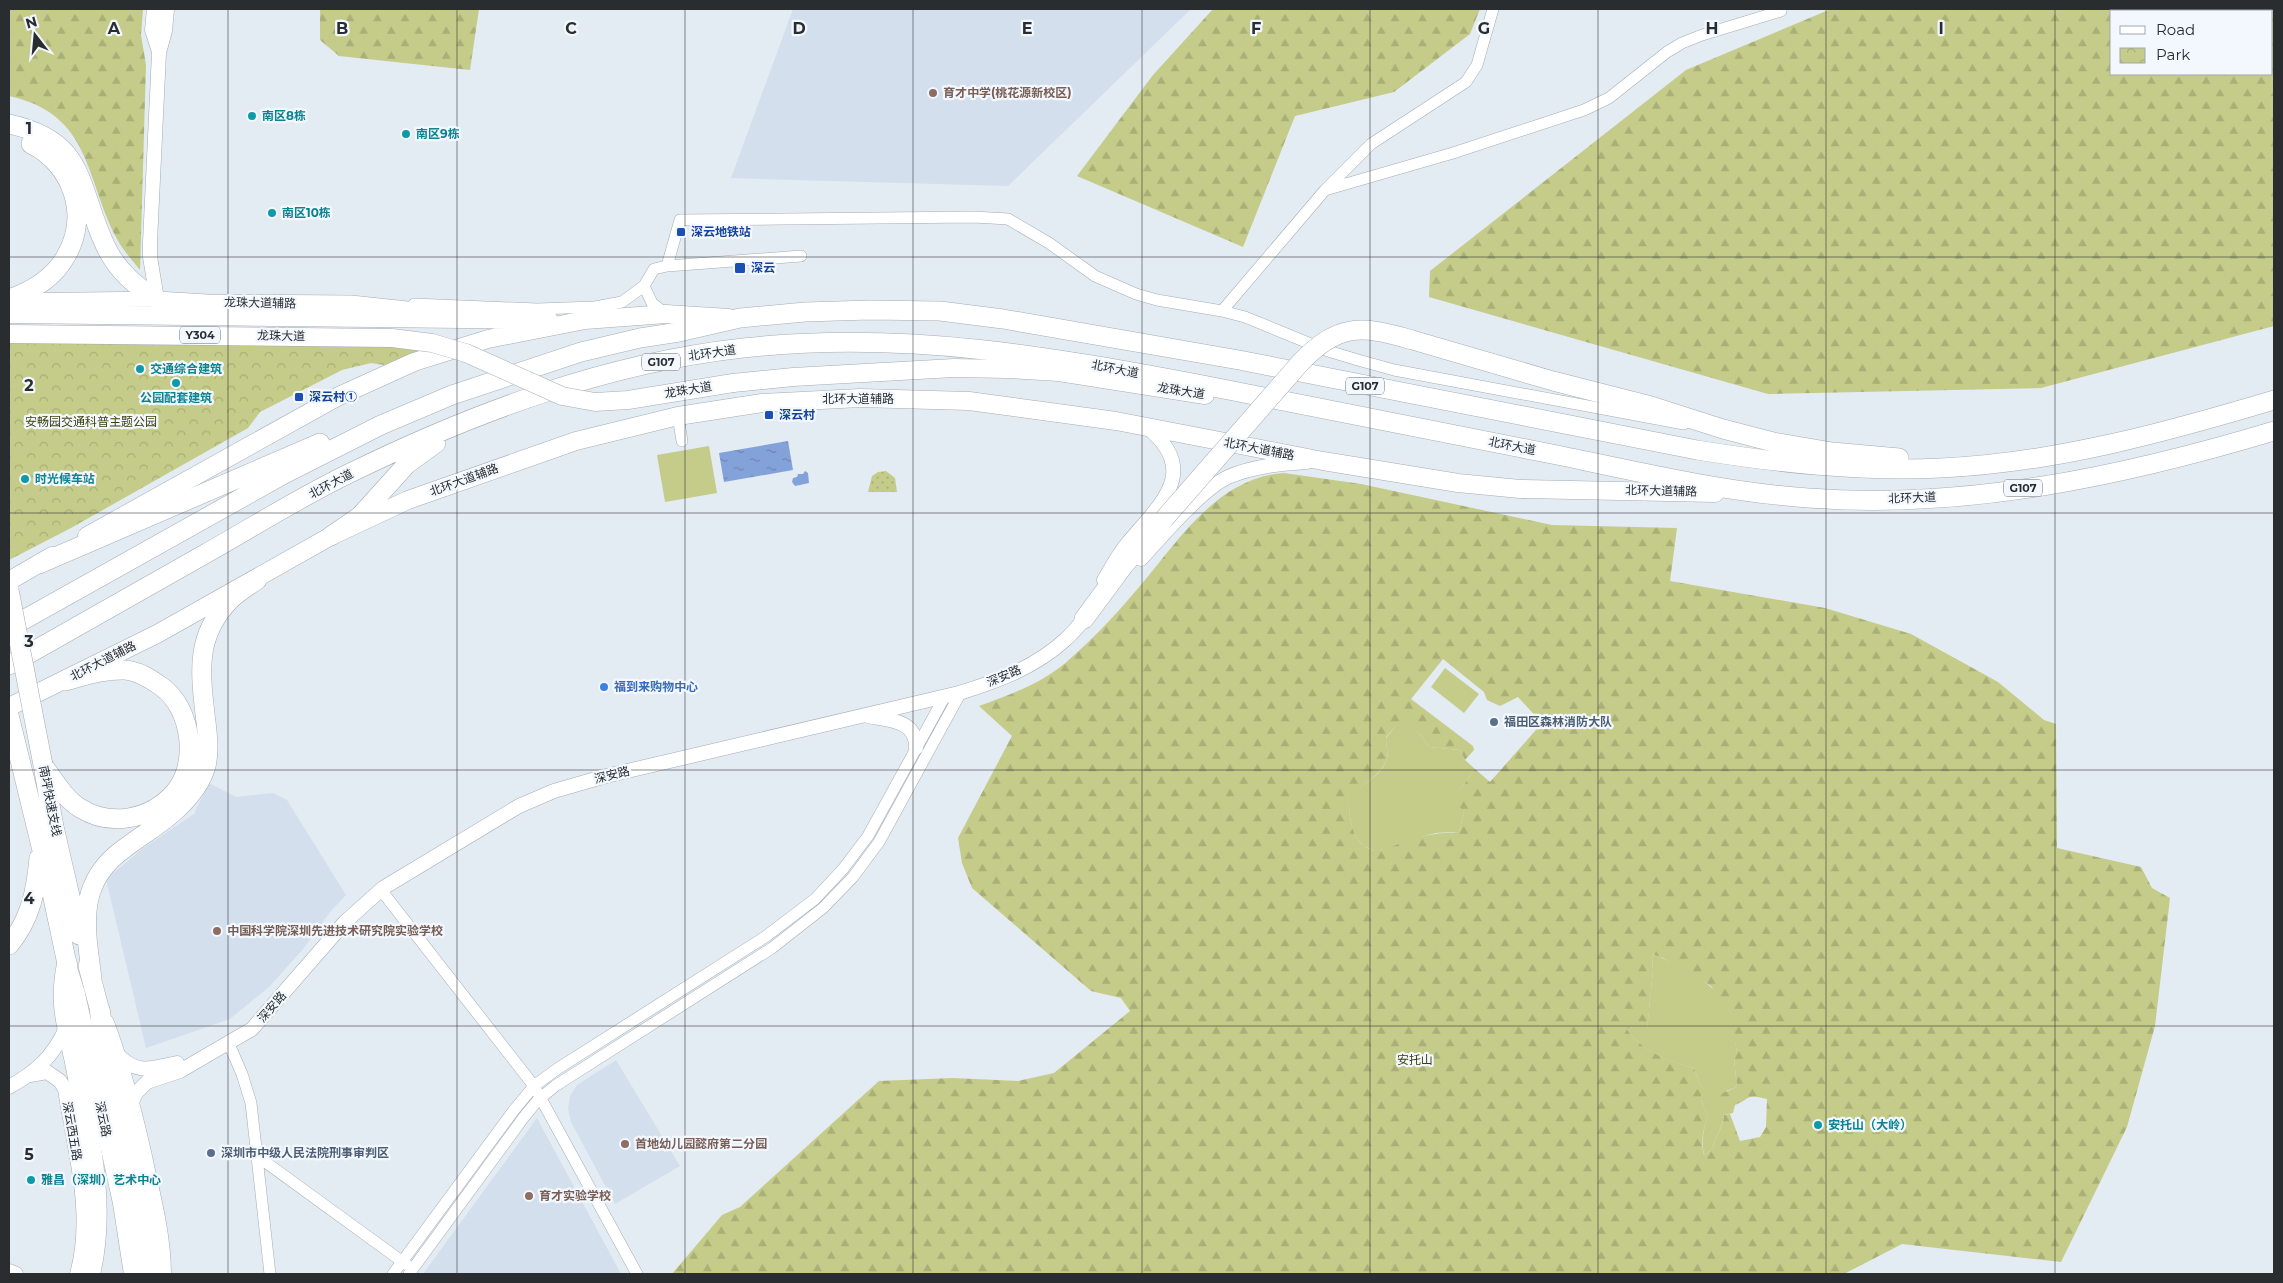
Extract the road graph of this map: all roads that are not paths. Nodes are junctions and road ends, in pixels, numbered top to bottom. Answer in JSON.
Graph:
{"nodes":[{"id":1,"x":154,"y":9,"type":"edge"},
{"id":2,"x":167,"y":9,"type":"edge"},
{"id":3,"x":1493,"y":9,"type":"edge"},
{"id":4,"x":1781,"y":11,"type":"dead end"},
{"id":5,"x":159,"y":53,"type":"junction"},
{"id":6,"x":9,"y":124,"type":"edge"},
{"id":7,"x":9,"y":137,"type":"edge"},
{"id":8,"x":1325,"y":190,"type":"junction"},
{"id":9,"x":801,"y":256,"type":"dead end"},
{"id":10,"x":668,"y":266,"type":"junction"},
{"id":11,"x":644,"y":286,"type":"junction"},
{"id":12,"x":9,"y":300,"type":"edge"},
{"id":13,"x":207,"y":302,"type":"joint"},
{"id":14,"x":351,"y":304,"type":"junction"},
{"id":15,"x":153,"y":307,"type":"junction"},
{"id":16,"x":1222,"y":311,"type":"junction"},
{"id":17,"x":9,"y":314,"type":"edge"},
{"id":18,"x":666,"y":314,"type":"junction"},
{"id":19,"x":740,"y":318,"type":"junction"},
{"id":20,"x":511,"y":319,"type":"junction"},
{"id":21,"x":584,"y":320,"type":"junction"},
{"id":22,"x":9,"y":334,"type":"edge"},
{"id":23,"x":2274,"y":400,"type":"edge"},
{"id":24,"x":485,"y":414,"type":"junction"},
{"id":25,"x":678,"y":416,"type":"junction"},
{"id":26,"x":1376,"y":419,"type":"junction"},
{"id":27,"x":381,"y":425,"type":"junction"},
{"id":28,"x":1147,"y":427,"type":"junction"},
{"id":29,"x":1723,"y":429,"type":"junction"},
{"id":30,"x":2274,"y":431,"type":"edge"},
{"id":31,"x":682,"y":441,"type":"dead end"},
{"id":32,"x":1323,"y":461,"type":"junction"},
{"id":33,"x":1990,"y":464,"type":"junction"},
{"id":34,"x":1766,"y":494,"type":"junction"},
{"id":35,"x":331,"y":536,"type":"junction"},
{"id":36,"x":39,"y":564,"type":"junction"},
{"id":37,"x":256,"y":580,"type":"junction"},
{"id":38,"x":9,"y":581,"type":"edge"},
{"id":39,"x":9,"y":590,"type":"edge"},
{"id":40,"x":1084,"y":618,"type":"junction"},
{"id":41,"x":9,"y":628,"type":"edge"},
{"id":42,"x":9,"y":665,"type":"edge"},
{"id":43,"x":65,"y":681,"type":"junction"},
{"id":44,"x":961,"y":692,"type":"junction"},
{"id":45,"x":945,"y":696,"type":"junction"},
{"id":46,"x":9,"y":707,"type":"edge"},
{"id":47,"x":9,"y":715,"type":"edge"},
{"id":48,"x":862,"y":716,"type":"junction"},
{"id":49,"x":916,"y":748,"type":"junction"},
{"id":50,"x":43,"y":765,"type":"junction"},
{"id":51,"x":40,"y":842,"type":"junction"},
{"id":52,"x":381,"y":890,"type":"junction"},
{"id":53,"x":9,"y":944,"type":"edge"},
{"id":54,"x":67,"y":964,"type":"junction"},
{"id":55,"x":92,"y":978,"type":"junction"},
{"id":56,"x":100,"y":1010,"type":"junction"},
{"id":57,"x":66,"y":1028,"type":"junction"},
{"id":58,"x":229,"y":1044,"type":"junction"},
{"id":59,"x":116,"y":1053,"type":"junction"},
{"id":60,"x":204,"y":1058,"type":"junction"},
{"id":61,"x":30,"y":1075,"type":"junction"},
{"id":62,"x":534,"y":1086,"type":"junction"},
{"id":63,"x":9,"y":1087,"type":"edge"},
{"id":64,"x":541,"y":1097,"type":"junction"},
{"id":65,"x":124,"y":1111,"type":"junction"},
{"id":66,"x":257,"y":1156,"type":"junction"},
{"id":67,"x":403,"y":1262,"type":"junction"},
{"id":68,"x":9,"y":1271,"type":"edge"},
{"id":69,"x":411,"y":1272,"type":"edge"},
{"id":70,"x":16,"y":1274,"type":"edge"},
{"id":71,"x":77,"y":1274,"type":"edge"},
{"id":72,"x":90,"y":1274,"type":"edge"},
{"id":73,"x":134,"y":1274,"type":"edge"},
{"id":74,"x":148,"y":1274,"type":"edge"},
{"id":75,"x":162,"y":1274,"type":"edge"},
{"id":76,"x":270,"y":1274,"type":"edge"},
{"id":77,"x":394,"y":1274,"type":"edge"},
{"id":78,"x":637,"y":1274,"type":"edge"}],
"edges":[{"from":1,"to":5,"type":"street"},
{"from":2,"to":5,"type":"street"},
{"from":3,"to":8,"type":"street"},
{"from":4,"to":8,"type":"street"},
{"from":5,"to":15,"type":"street"},
{"from":6,"to":15,"type":"highway"},
{"from":7,"to":12,"type":"highway"},
{"from":8,"to":16,"type":"street"},
{"from":9,"to":10,"type":"street"},
{"from":10,"to":11,"type":"street"},
{"from":10,"to":16,"type":"street"},
{"from":11,"to":14,"type":"street"},
{"from":11,"to":18,"type":"street"},
{"from":12,"to":15,"type":"main road"},
{"from":13,"to":14,"type":"main road","name":"龙珠大道辅路"},
{"from":13,"to":15,"type":"main road"},
{"from":14,"to":20,"type":"main road","name":"龙珠大道辅路"},
{"from":15,"to":17,"type":"main road","name":"龙珠大道"},
{"from":15,"to":20,"type":"main road","name":"龙珠大道"},
{"from":16,"to":29,"type":"street"},
{"from":18,"to":19,"type":"main road"},
{"from":18,"to":21,"type":"main road"},
{"from":19,"to":27,"type":"highway","name":"北环大道","number":"G107"},
{"from":19,"to":33,"type":"highway","name":"北环大道","number":"G107"},
{"from":20,"to":21,"type":"main road","name":"龙珠大道"},
{"from":21,"to":36,"type":"main road"},
{"from":22,"to":26,"type":"main road","name":"龙珠大道","number":"Y304","bridge":true},
{"from":23,"to":33,"type":"highway","name":"北环大道","number":"G107"},
{"from":24,"to":26,"type":"highway","name":"北环大道","number":"G107"},
{"from":24,"to":35,"type":"highway"},
{"from":24,"to":42,"type":"highway","name":"北环大道","number":"G107"},
{"from":25,"to":28,"type":"main road","name":"北环大道辅路"},
{"from":25,"to":31,"type":"street"},
{"from":25,"to":35,"type":"main road","name":"北环大道辅路"},
{"from":26,"to":34,"type":"highway","name":"北环大道","number":"G107"},
{"from":27,"to":36,"type":"highway"},
{"from":27,"to":41,"type":"highway","name":"北环大道","number":"G107"},
{"from":28,"to":32,"type":"main road","name":"北环大道辅路"},
{"from":28,"to":40,"type":"street"},
{"from":29,"to":33,"type":"highway"},
{"from":29,"to":40,"type":"highway","bridge":true},
{"from":30,"to":34,"type":"highway","name":"北环大道","number":"G107"},
{"from":32,"to":34,"type":"main road","name":"北环大道辅路"},
{"from":32,"to":40,"type":"street"},
{"from":35,"to":37,"type":"main road","name":"北环大道辅路"},
{"from":36,"to":38,"type":"main road"},
{"from":37,"to":43,"type":"main road","name":"北环大道辅路"},
{"from":37,"to":55,"type":"highway"},
{"from":39,"to":50,"type":"highway","name":"南坪快速支线","bridge":true},
{"from":40,"to":44,"type":"street","name":"深安路"},
{"from":43,"to":46,"type":"main road","name":"北环大道辅路"},
{"from":43,"to":50,"type":"highway"},
{"from":44,"to":45,"type":"street","name":"深安路"},
{"from":44,"to":64,"type":"street"},
{"from":45,"to":48,"type":"street","name":"深安路"},
{"from":45,"to":49,"type":"street"},
{"from":47,"to":51,"type":"highway","name":"南坪快速支线"},
{"from":48,"to":49,"type":"street"},
{"from":48,"to":52,"type":"street","name":"深安路"},
{"from":49,"to":62,"type":"street"},
{"from":50,"to":55,"type":"highway","name":"南坪快速支线"},
{"from":51,"to":53,"type":"highway"},
{"from":51,"to":54,"type":"highway","name":"南坪快速支线"},
{"from":52,"to":58,"type":"street","name":"深安路"},
{"from":52,"to":62,"type":"street"},
{"from":54,"to":57,"type":"highway"},
{"from":54,"to":73,"type":"main road","name":"深云路"},
{"from":55,"to":56,"type":"highway","name":"南坪快速支线"},
{"from":56,"to":59,"type":"main road"},
{"from":56,"to":65,"type":"highway"},
{"from":57,"to":61,"type":"street"},
{"from":57,"to":72,"type":"highway"},
{"from":58,"to":60,"type":"street","name":"深安路"},
{"from":58,"to":66,"type":"street"},
{"from":59,"to":60,"type":"street"},
{"from":59,"to":65,"type":"main road"},
{"from":60,"to":65,"type":"street","name":"深安路"},
{"from":61,"to":63,"type":"street"},
{"from":61,"to":71,"type":"street","name":"深云西五路"},
{"from":62,"to":64,"type":"street"},
{"from":62,"to":67,"type":"street"},
{"from":64,"to":69,"type":"street"},
{"from":64,"to":78,"type":"street"},
{"from":65,"to":74,"type":"highway"},
{"from":65,"to":75,"type":"main road"},
{"from":66,"to":67,"type":"street"},
{"from":66,"to":76,"type":"street"},
{"from":67,"to":69,"type":"street"},
{"from":67,"to":77,"type":"street"},
{"from":68,"to":70,"type":"street"}]}
